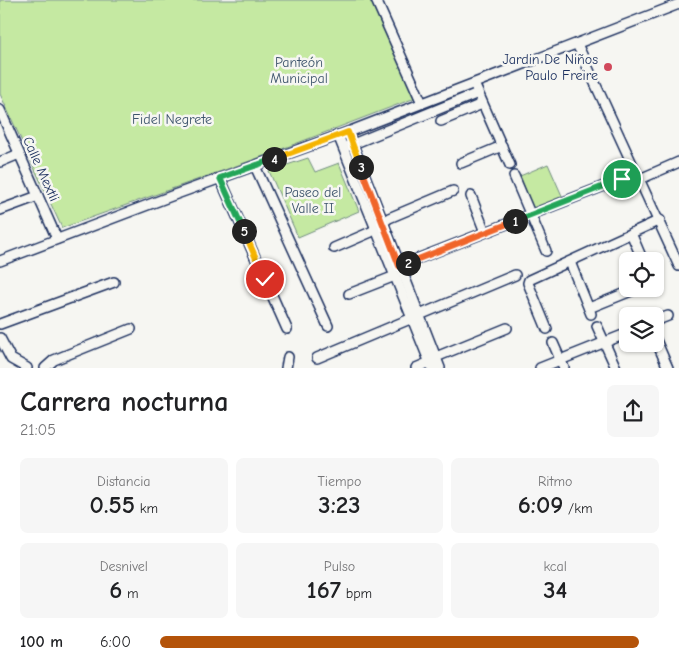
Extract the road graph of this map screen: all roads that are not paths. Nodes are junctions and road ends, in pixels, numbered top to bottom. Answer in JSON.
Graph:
{"nodes":[{"id":1,"x":376,"y":0,"type":"edge"},
{"id":2,"x":679,"y":4,"type":"edge"},
{"id":3,"x":577,"y":44,"type":"junction"},
{"id":4,"x":474,"y":83,"type":"junction"},
{"id":5,"x":478,"y":93,"type":"junction"},
{"id":6,"x":422,"y":103,"type":"junction"},
{"id":7,"x":482,"y":104,"type":"junction"},
{"id":8,"x":0,"y":113,"type":"edge"},
{"id":9,"x":441,"y":121,"type":"dead end"},
{"id":10,"x":348,"y":132,"type":"junction"},
{"id":11,"x":338,"y":135,"type":"junction"},
{"id":12,"x":352,"y":144,"type":"junction"},
{"id":13,"x":502,"y":146,"type":"junction"},
{"id":14,"x":343,"y":148,"type":"junction"},
{"id":15,"x":19,"y":154,"type":"junction"},
{"id":16,"x":0,"y":162,"type":"edge"},
{"id":17,"x":679,"y":162,"type":"edge"},
{"id":18,"x":461,"y":163,"type":"dead end"},
{"id":19,"x":510,"y":165,"type":"dead end"},
{"id":20,"x":255,"y":166,"type":"junction"},
{"id":21,"x":514,"y":176,"type":"dead end"},
{"id":22,"x":220,"y":178,"type":"junction"},
{"id":23,"x":622,"y":179,"type":"dead end"},
{"id":24,"x":640,"y":179,"type":"junction"},
{"id":25,"x":453,"y":191,"type":"dead end"},
{"id":26,"x":38,"y":196,"type":"junction"},
{"id":27,"x":470,"y":196,"type":"dead end"},
{"id":28,"x":0,"y":210,"type":"edge"},
{"id":29,"x":530,"y":215,"type":"junction"},
{"id":30,"x":660,"y":220,"type":"junction"},
{"id":31,"x":379,"y":226,"type":"junction"},
{"id":32,"x":486,"y":232,"type":"junction"},
{"id":33,"x":631,"y":233,"type":"junction"},
{"id":34,"x":57,"y":239,"type":"junction"},
{"id":35,"x":334,"y":248,"type":"dead end"},
{"id":36,"x":546,"y":251,"type":"dead end"},
{"id":37,"x":639,"y":252,"type":"edge"},
{"id":38,"x":0,"y":261,"type":"edge"},
{"id":39,"x":570,"y":262,"type":"junction"},
{"id":40,"x":399,"y":266,"type":"junction"},
{"id":41,"x":679,"y":266,"type":"edge"},
{"id":42,"x":514,"y":275,"type":"dead end"},
{"id":43,"x":395,"y":276,"type":"junction"},
{"id":44,"x":114,"y":282,"type":"dead end"},
{"id":45,"x":349,"y":294,"type":"dead end"},
{"id":46,"x":619,"y":297,"type":"edge"},
{"id":47,"x":416,"y":316,"type":"junction"},
{"id":48,"x":668,"y":316,"type":"dead end"},
{"id":49,"x":664,"y":318,"type":"edge"},
{"id":50,"x":0,"y":324,"type":"edge"},
{"id":51,"x":328,"y":326,"type":"dead end"},
{"id":52,"x":597,"y":326,"type":"dead end"},
{"id":53,"x":507,"y":328,"type":"dead end"},
{"id":54,"x":287,"y":329,"type":"dead end"},
{"id":55,"x":547,"y":329,"type":"dead end"},
{"id":56,"x":131,"y":330,"type":"dead end"},
{"id":57,"x":619,"y":337,"type":"edge"},
{"id":58,"x":0,"y":338,"type":"edge"},
{"id":59,"x":605,"y":342,"type":"junction"},
{"id":60,"x":553,"y":343,"type":"dead end"},
{"id":61,"x":661,"y":352,"type":"edge"},
{"id":62,"x":288,"y":357,"type":"dead end"},
{"id":63,"x":317,"y":358,"type":"dead end"},
{"id":64,"x":433,"y":362,"type":"edge"},
{"id":65,"x":562,"y":364,"type":"edge"},
{"id":66,"x":27,"y":368,"type":"edge"},
{"id":67,"x":46,"y":368,"type":"edge"},
{"id":68,"x":286,"y":368,"type":"edge"},
{"id":69,"x":416,"y":368,"type":"edge"},
{"id":70,"x":440,"y":368,"type":"edge"},
{"id":71,"x":540,"y":368,"type":"edge"},
{"id":72,"x":616,"y":368,"type":"edge"},
{"id":73,"x":668,"y":368,"type":"edge"}],
"edges":[{"from":1,"to":6,"type":"street"},
{"from":2,"to":3,"type":"street"},
{"from":3,"to":4,"type":"street"},
{"from":3,"to":24,"type":"street"},
{"from":4,"to":5,"type":"street"},
{"from":4,"to":6,"type":"street"},
{"from":5,"to":7,"type":"street"},
{"from":5,"to":12,"type":"street"},
{"from":6,"to":10,"type":"street"},
{"from":7,"to":9,"type":"street"},
{"from":7,"to":13,"type":"street"},
{"from":8,"to":15,"type":"street","name":"Calle Mextli"},
{"from":10,"to":11,"type":"street"},
{"from":10,"to":12,"type":"street"},
{"from":11,"to":14,"type":"street"},
{"from":11,"to":20,"type":"street"},
{"from":12,"to":14,"type":"street"},
{"from":12,"to":31,"type":"street"},
{"from":13,"to":18,"type":"street"},
{"from":13,"to":19,"type":"street"},
{"from":14,"to":31,"type":"street"},
{"from":15,"to":16,"type":"street"},
{"from":15,"to":26,"type":"street","name":"Calle Mextli"},
{"from":17,"to":24,"type":"street"},
{"from":20,"to":22,"type":"street"},
{"from":20,"to":51,"type":"street"},
{"from":21,"to":29,"type":"street"},
{"from":22,"to":34,"type":"street"},
{"from":22,"to":54,"type":"street"},
{"from":23,"to":29,"type":"street"},
{"from":24,"to":30,"type":"street"},
{"from":25,"to":31,"type":"street"},
{"from":26,"to":28,"type":"street"},
{"from":26,"to":34,"type":"street","name":"Calle Mextli"},
{"from":27,"to":32,"type":"street"},
{"from":29,"to":32,"type":"street"},
{"from":29,"to":36,"type":"street"},
{"from":30,"to":33,"type":"street"},
{"from":30,"to":41,"type":"street"},
{"from":31,"to":35,"type":"street"},
{"from":31,"to":40,"type":"street"},
{"from":31,"to":43,"type":"street"},
{"from":32,"to":40,"type":"street"},
{"from":33,"to":37,"type":"street"},
{"from":33,"to":39,"type":"street"},
{"from":34,"to":38,"type":"street"},
{"from":39,"to":46,"type":"street"},
{"from":39,"to":55,"type":"street"},
{"from":40,"to":47,"type":"street"},
{"from":42,"to":47,"type":"street"},
{"from":43,"to":45,"type":"street"},
{"from":43,"to":47,"type":"street"},
{"from":44,"to":50,"type":"street"},
{"from":47,"to":63,"type":"street"},
{"from":47,"to":64,"type":"street"},
{"from":48,"to":49,"type":"street"},
{"from":52,"to":59,"type":"street"},
{"from":53,"to":64,"type":"street"},
{"from":56,"to":67,"type":"street"},
{"from":57,"to":59,"type":"street"},
{"from":58,"to":66,"type":"street"},
{"from":59,"to":65,"type":"street"},
{"from":59,"to":72,"type":"street"},
{"from":60,"to":65,"type":"street"},
{"from":61,"to":73,"type":"street"},
{"from":62,"to":68,"type":"street"},
{"from":64,"to":69,"type":"street"},
{"from":64,"to":70,"type":"street"},
{"from":65,"to":71,"type":"street"}]}
